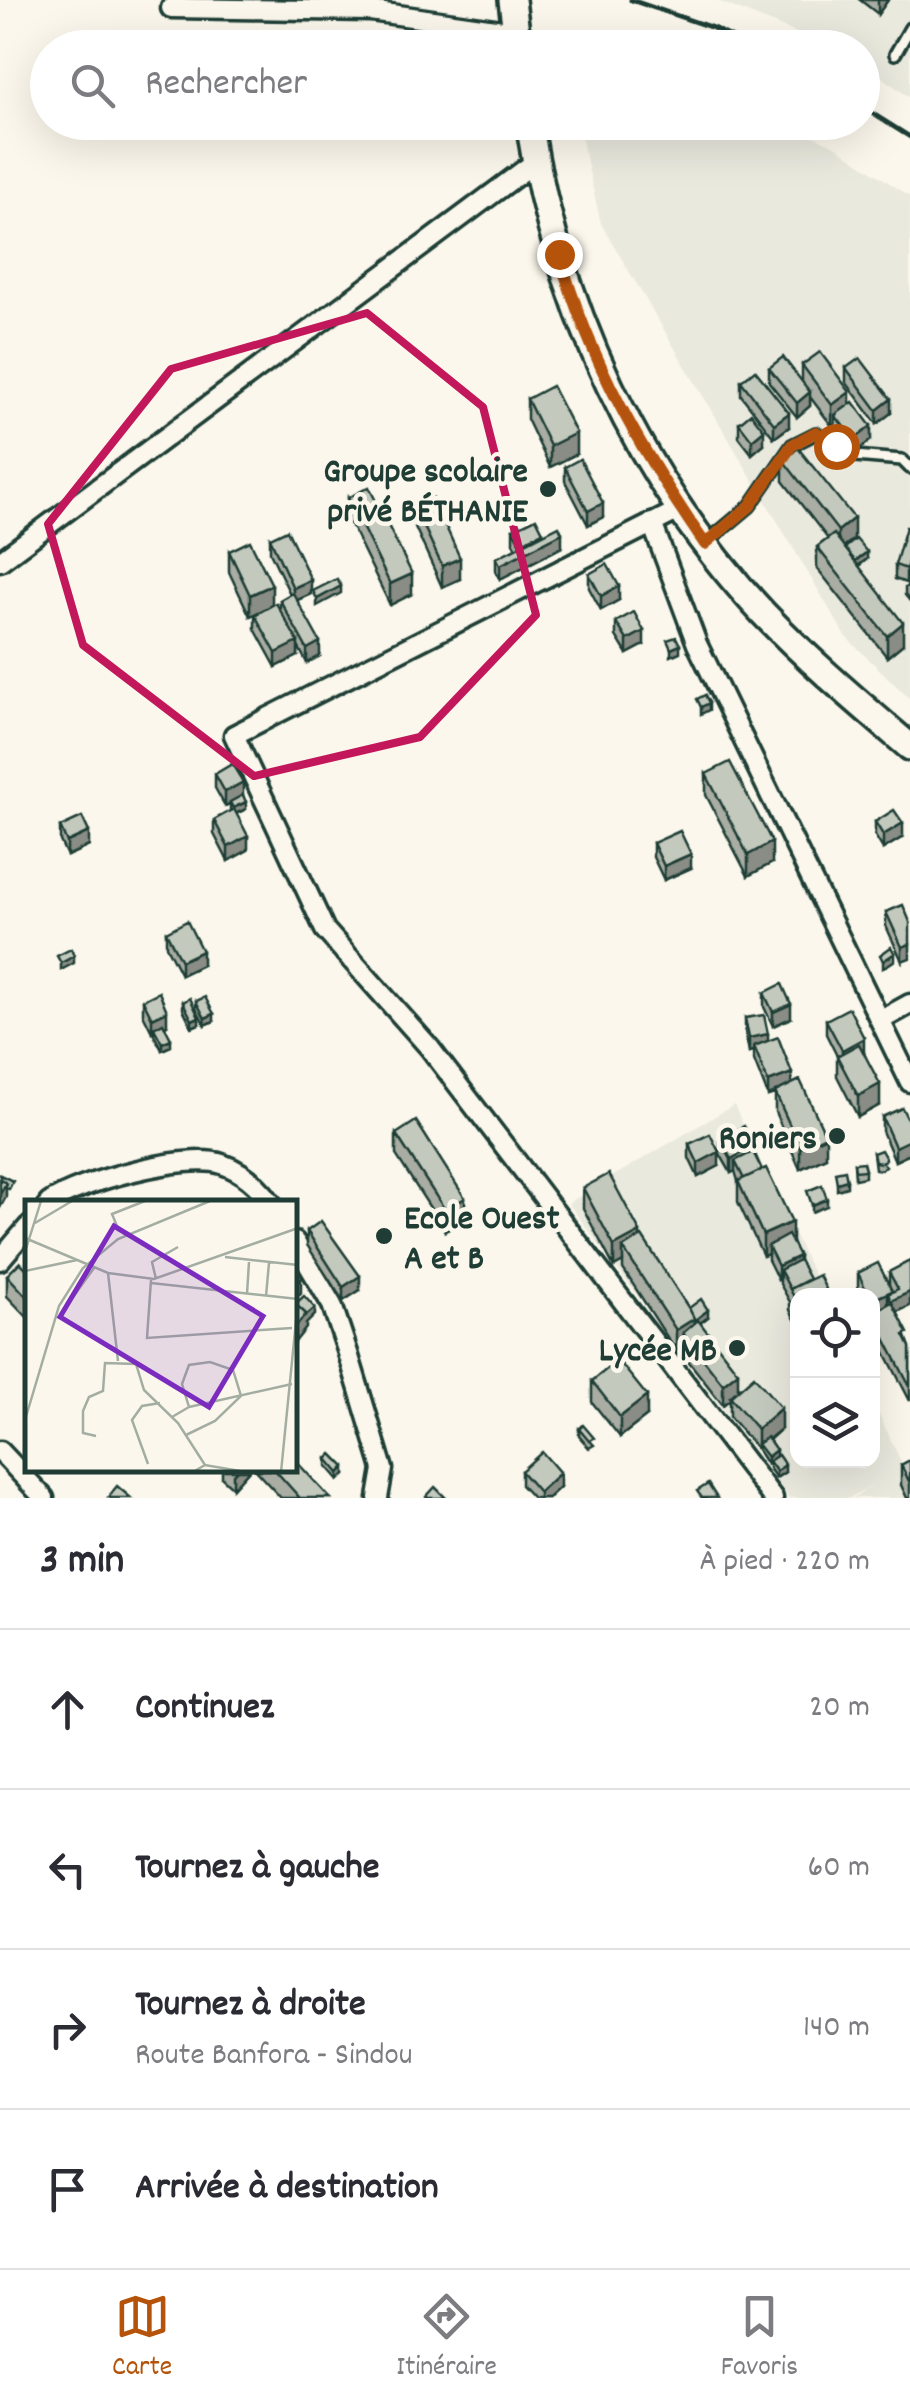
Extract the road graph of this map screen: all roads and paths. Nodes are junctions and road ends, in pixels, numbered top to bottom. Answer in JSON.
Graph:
{"nodes":[{"id":1,"x":512,"y":0,"type":"edge"},
{"id":2,"x":171,"y":8,"type":"dead end"},
{"id":3,"x":910,"y":28,"type":"edge"},
{"id":4,"x":468,"y":30,"type":"edge"},
{"id":5,"x":516,"y":30,"type":"edge"},
{"id":6,"x":894,"y":54,"type":"dead end"},
{"id":7,"x":532,"y":140,"type":"edge"},
{"id":8,"x":535,"y":162,"type":"junction"},
{"id":9,"x":910,"y":468,"type":"edge"},
{"id":10,"x":681,"y":508,"type":"junction"},
{"id":11,"x":652,"y":523,"type":"junction"},
{"id":12,"x":705,"y":544,"type":"junction"},
{"id":13,"x":0,"y":562,"type":"edge"},
{"id":14,"x":910,"y":747,"type":"edge"},
{"id":15,"x":910,"y":1004,"type":"edge"},
{"id":16,"x":881,"y":1020,"type":"junction"},
{"id":17,"x":910,"y":1082,"type":"edge"},
{"id":18,"x":54,"y":1200,"type":"edge"},
{"id":19,"x":267,"y":1200,"type":"edge"},
{"id":20,"x":25,"y":1231,"type":"edge"},
{"id":21,"x":298,"y":1247,"type":"edge"},
{"id":22,"x":0,"y":1260,"type":"edge"},
{"id":23,"x":0,"y":1452,"type":"edge"},
{"id":24,"x":44,"y":1498,"type":"edge"},
{"id":25,"x":378,"y":1498,"type":"edge"},
{"id":26,"x":774,"y":1498,"type":"edge"}],
"edges":[{"from":1,"to":5,"type":"main road"},
{"from":2,"to":4,"type":"street"},
{"from":3,"to":6,"type":"lane"},
{"from":7,"to":8,"type":"main road"},
{"from":8,"to":10,"type":"main road"},
{"from":8,"to":13,"type":"street"},
{"from":9,"to":12,"type":"lane"},
{"from":10,"to":11,"type":"street"},
{"from":10,"to":12,"type":"main road"},
{"from":11,"to":16,"type":"street"},
{"from":11,"to":26,"type":"street"},
{"from":12,"to":14,"type":"main road"},
{"from":15,"to":16,"type":"street"},
{"from":16,"to":17,"type":"street"},
{"from":18,"to":19,"type":"street"},
{"from":20,"to":22,"type":"street"},
{"from":21,"to":25,"type":"street"},
{"from":23,"to":24,"type":"street"}]}
